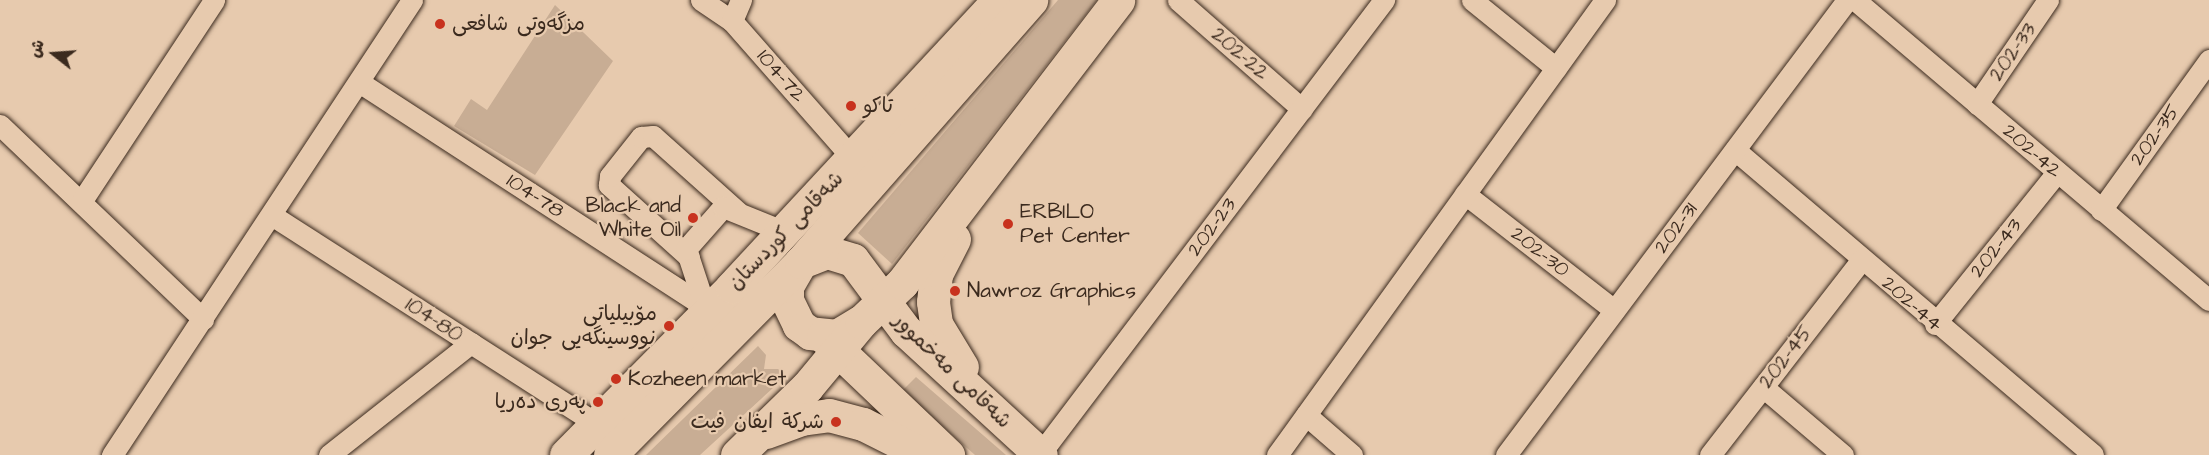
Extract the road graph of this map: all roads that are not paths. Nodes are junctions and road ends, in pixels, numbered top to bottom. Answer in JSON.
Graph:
{"nodes":[{"id":1,"x":214,"y":0,"type":"edge"},
{"id":2,"x":412,"y":0,"type":"edge"},
{"id":3,"x":701,"y":0,"type":"edge"},
{"id":4,"x":741,"y":0,"type":"edge"},
{"id":5,"x":999,"y":0,"type":"edge"},
{"id":6,"x":1031,"y":0,"type":"edge"},
{"id":7,"x":1118,"y":0,"type":"edge"},
{"id":8,"x":1178,"y":0,"type":"edge"},
{"id":9,"x":1383,"y":0,"type":"edge"},
{"id":10,"x":1472,"y":0,"type":"edge"},
{"id":11,"x":1605,"y":0,"type":"edge"},
{"id":12,"x":1846,"y":0,"type":"edge"},
{"id":13,"x":1855,"y":0,"type":"edge"},
{"id":14,"x":2048,"y":0,"type":"edge"},
{"id":15,"x":732,"y":21,"type":"junction"},
{"id":16,"x":2209,"y":60,"type":"edge"},
{"id":17,"x":1556,"y":68,"type":"junction"},
{"id":18,"x":359,"y":82,"type":"junction"},
{"id":19,"x":1977,"y":104,"type":"junction"},
{"id":20,"x":1302,"y":109,"type":"junction"},
{"id":21,"x":0,"y":125,"type":"edge"},
{"id":22,"x":1735,"y":150,"type":"junction"},
{"id":23,"x":854,"y":160,"type":"junction"},
{"id":24,"x":2057,"y":172,"type":"junction"},
{"id":25,"x":984,"y":181,"type":"junction"},
{"id":26,"x":1465,"y":194,"type":"junction"},
{"id":27,"x":81,"y":202,"type":"junction"},
{"id":28,"x":2101,"y":210,"type":"junction"},
{"id":29,"x":738,"y":212,"type":"junction"},
{"id":30,"x":273,"y":216,"type":"junction"},
{"id":31,"x":785,"y":232,"type":"junction"},
{"id":32,"x":689,"y":257,"type":"junction"},
{"id":33,"x":1861,"y":260,"type":"junction"},
{"id":34,"x":801,"y":262,"type":"junction"},
{"id":35,"x":2209,"y":300,"type":"edge"},
{"id":36,"x":870,"y":302,"type":"junction"},
{"id":37,"x":1614,"y":310,"type":"junction"},
{"id":38,"x":707,"y":314,"type":"junction"},
{"id":39,"x":203,"y":319,"type":"junction"},
{"id":40,"x":1935,"y":324,"type":"junction"},
{"id":41,"x":471,"y":343,"type":"junction"},
{"id":42,"x":831,"y":343,"type":"junction"},
{"id":43,"x":1763,"y":387,"type":"junction"},
{"id":44,"x":983,"y":402,"type":"junction"},
{"id":45,"x":1306,"y":415,"type":"junction"},
{"id":46,"x":595,"y":423,"type":"junction"},
{"id":47,"x":746,"y":446,"type":"edge"},
{"id":48,"x":112,"y":455,"type":"edge"},
{"id":49,"x":329,"y":455,"type":"edge"},
{"id":50,"x":566,"y":455,"type":"edge"},
{"id":51,"x":610,"y":455,"type":"edge"},
{"id":52,"x":925,"y":455,"type":"edge"},
{"id":53,"x":948,"y":455,"type":"edge"},
{"id":54,"x":1041,"y":455,"type":"edge"},
{"id":55,"x":1277,"y":455,"type":"edge"},
{"id":56,"x":1352,"y":455,"type":"edge"},
{"id":57,"x":1506,"y":455,"type":"edge"},
{"id":58,"x":1710,"y":455,"type":"edge"},
{"id":59,"x":1843,"y":455,"type":"edge"},
{"id":60,"x":2093,"y":455,"type":"edge"}],
"edges":[{"from":1,"to":27,"type":"street"},
{"from":2,"to":18,"type":"street"},
{"from":3,"to":15,"type":"street","name":"104-72"},
{"from":4,"to":15,"type":"street"},
{"from":5,"to":23,"type":"highway","name":"شەقامی کوردستان"},
{"from":6,"to":34,"type":"highway","name":"شەقامی کوردستان"},
{"from":7,"to":25,"type":"highway"},
{"from":8,"to":20,"type":"street","name":"202-22"},
{"from":9,"to":20,"type":"street","name":"202-23"},
{"from":10,"to":17,"type":"street"},
{"from":11,"to":17,"type":"street"},
{"from":12,"to":22,"type":"street","name":"202-31"},
{"from":13,"to":19,"type":"street","name":"202-42"},
{"from":14,"to":19,"type":"street","name":"202-33"},
{"from":15,"to":23,"type":"street","name":"104-72"},
{"from":16,"to":28,"type":"street","name":"202-35"},
{"from":17,"to":26,"type":"street"},
{"from":18,"to":30,"type":"street"},
{"from":18,"to":38,"type":"street","name":"104-78"},
{"from":19,"to":24,"type":"street","name":"202-42"},
{"from":20,"to":54,"type":"street","name":"202-23"},
{"from":21,"to":27,"type":"street"},
{"from":22,"to":33,"type":"street","name":"202-44"},
{"from":22,"to":37,"type":"street","name":"202-31"},
{"from":23,"to":31,"type":"highway","name":"شەقامی کوردستان"},
{"from":24,"to":28,"type":"street","name":"202-42"},
{"from":24,"to":40,"type":"street","name":"202-43"},
{"from":25,"to":36,"type":"highway"},
{"from":25,"to":44,"type":"highway"},
{"from":26,"to":37,"type":"street","name":"202-30"},
{"from":26,"to":45,"type":"street"},
{"from":27,"to":39,"type":"street"},
{"from":28,"to":35,"type":"street","name":"202-42"},
{"from":29,"to":31,"type":"street"},
{"from":29,"to":32,"type":"street"},
{"from":29,"to":32,"type":"street"},
{"from":30,"to":39,"type":"street"},
{"from":30,"to":41,"type":"street","name":"104-80"},
{"from":31,"to":38,"type":"highway","name":"شەقامی کوردستان"},
{"from":32,"to":38,"type":"street"},
{"from":33,"to":40,"type":"street","name":"202-44"},
{"from":33,"to":43,"type":"street","name":"202-45"},
{"from":34,"to":36,"type":"highway","name":"شەقامی مەخموور"},
{"from":34,"to":42,"type":"highway"},
{"from":34,"to":51,"type":"highway","name":"شەقامی کوردستان"},
{"from":36,"to":42,"type":"highway","name":"شەقامی مەخموور"},
{"from":36,"to":44,"type":"highway","name":"شەقامی مەخموور"},
{"from":37,"to":57,"type":"street","name":"202-31"},
{"from":38,"to":46,"type":"highway","name":"شەقامی کوردستان"},
{"from":39,"to":48,"type":"street"},
{"from":40,"to":60,"type":"street","name":"202-44"},
{"from":41,"to":46,"type":"street","name":"104-80"},
{"from":41,"to":49,"type":"street"},
{"from":42,"to":47,"type":"highway"},
{"from":42,"to":53,"type":"highway"},
{"from":43,"to":58,"type":"street","name":"202-45"},
{"from":43,"to":59,"type":"street"},
{"from":44,"to":54,"type":"highway","name":"شەقامی مەخموور"},
{"from":45,"to":55,"type":"street"},
{"from":45,"to":56,"type":"street"},
{"from":46,"to":50,"type":"highway","name":"شەقامی کوردستان"},
{"from":47,"to":52,"type":"highway"}]}
